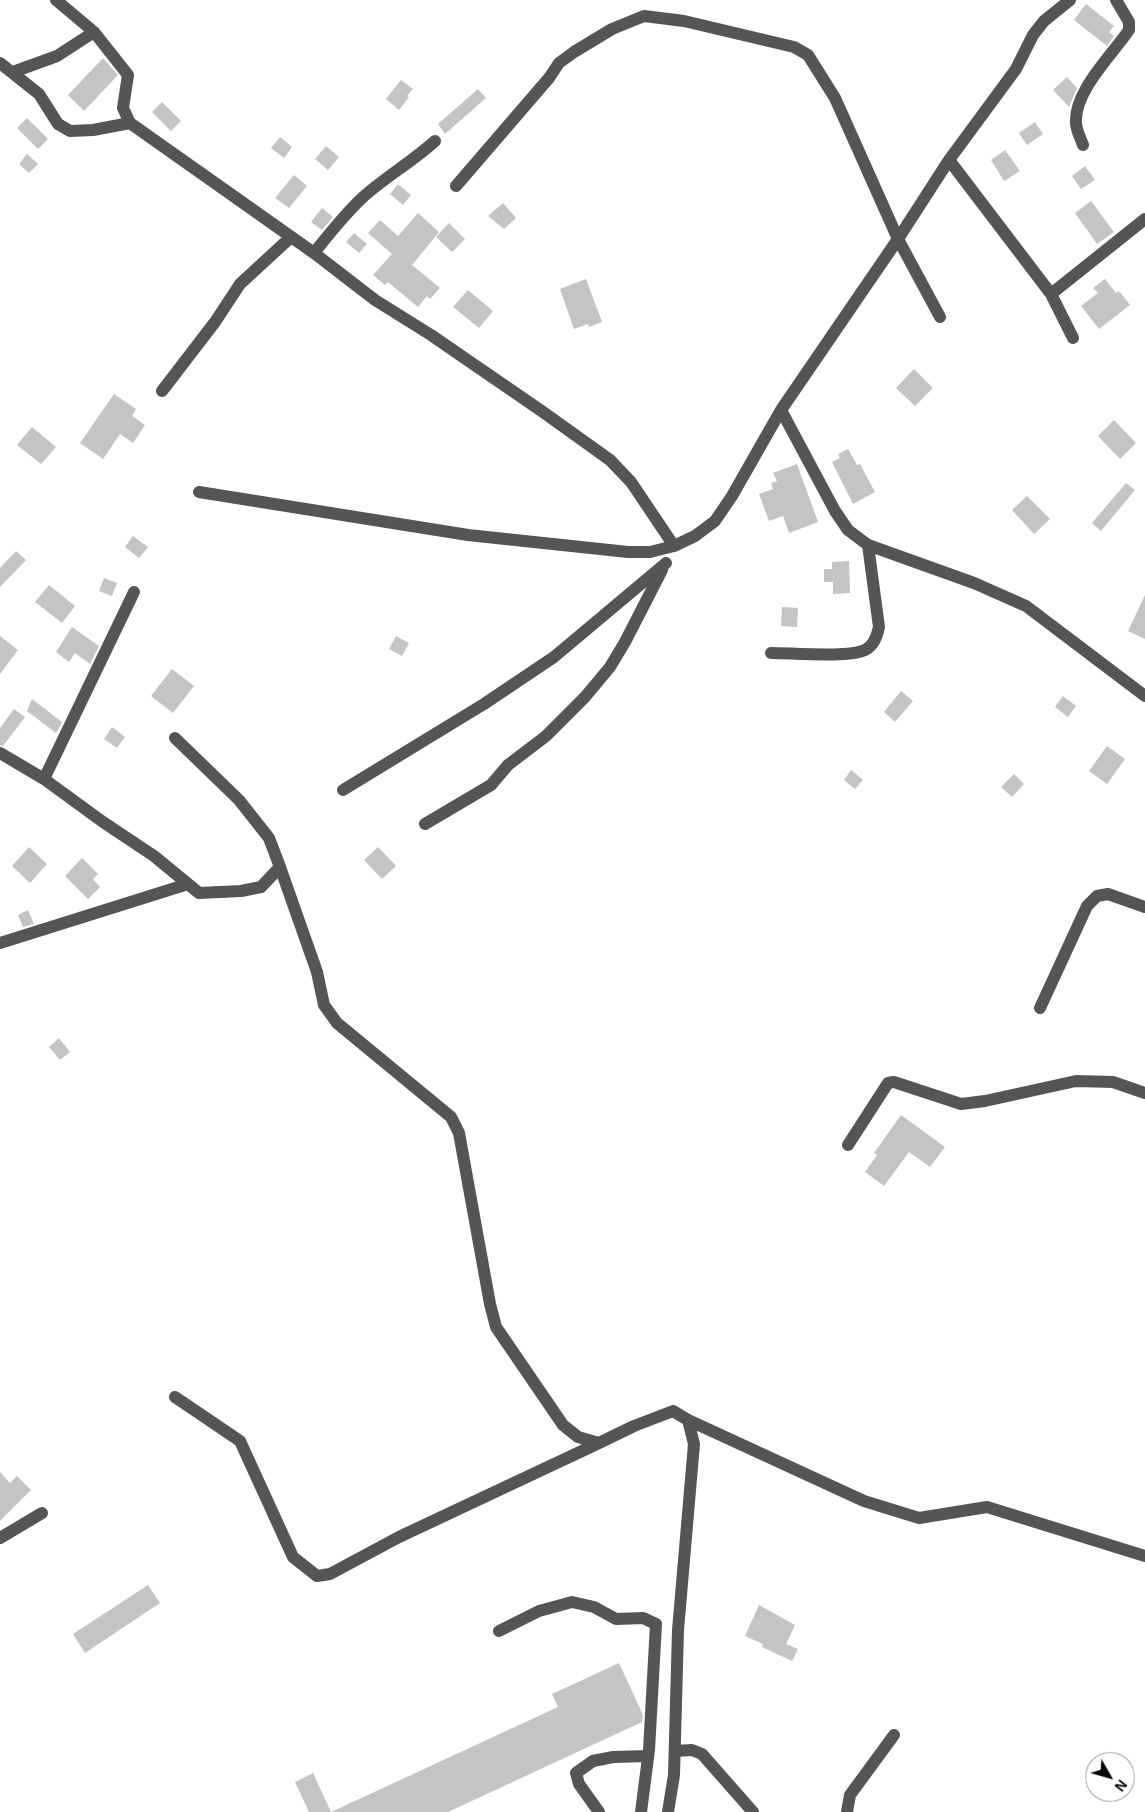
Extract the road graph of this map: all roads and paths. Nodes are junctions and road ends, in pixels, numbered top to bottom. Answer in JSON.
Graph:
{"nodes":[{"id":1,"x":56,"y":0,"type":"edge"},
{"id":2,"x":1070,"y":0,"type":"edge"},
{"id":3,"x":1116,"y":0,"type":"edge"},
{"id":4,"x":94,"y":32,"type":"junction"},
{"id":5,"x":0,"y":63,"type":"edge"},
{"id":6,"x":13,"y":72,"type":"junction"},
{"id":7,"x":130,"y":123,"type":"junction"},
{"id":8,"x":435,"y":142,"type":"dead end"},
{"id":9,"x":1084,"y":145,"type":"dead end"},
{"id":10,"x":949,"y":160,"type":"junction"},
{"id":11,"x":456,"y":186,"type":"dead end"},
{"id":12,"x":1145,"y":219,"type":"edge"},
{"id":13,"x":291,"y":237,"type":"junction"},
{"id":14,"x":898,"y":239,"type":"junction"},
{"id":15,"x":314,"y":253,"type":"junction"},
{"id":16,"x":1051,"y":294,"type":"junction"},
{"id":17,"x":940,"y":317,"type":"dead end"},
{"id":18,"x":1074,"y":338,"type":"dead end"},
{"id":19,"x":162,"y":391,"type":"dead end"},
{"id":20,"x":781,"y":410,"type":"junction"},
{"id":21,"x":198,"y":492,"type":"dead end"},
{"id":22,"x":868,"y":545,"type":"junction"},
{"id":23,"x":674,"y":546,"type":"junction"},
{"id":24,"x":666,"y":563,"type":"junction"},
{"id":25,"x":134,"y":592,"type":"dead end"},
{"id":26,"x":771,"y":653,"type":"dead end"},
{"id":27,"x":1145,"y":696,"type":"edge"},
{"id":28,"x":175,"y":738,"type":"dead end"},
{"id":29,"x":0,"y":753,"type":"edge"},
{"id":30,"x":44,"y":779,"type":"junction"},
{"id":31,"x":343,"y":790,"type":"dead end"},
{"id":32,"x":425,"y":824,"type":"dead end"},
{"id":33,"x":280,"y":868,"type":"junction"},
{"id":34,"x":188,"y":884,"type":"junction"},
{"id":35,"x":1145,"y":907,"type":"edge"},
{"id":36,"x":0,"y":943,"type":"edge"},
{"id":37,"x":1040,"y":1008,"type":"dead end"},
{"id":38,"x":1145,"y":1093,"type":"edge"},
{"id":39,"x":848,"y":1145,"type":"dead end"},
{"id":40,"x":175,"y":1397,"type":"dead end"},
{"id":41,"x":688,"y":1420,"type":"junction"},
{"id":42,"x":599,"y":1443,"type":"junction"},
{"id":43,"x":42,"y":1514,"type":"dead end"},
{"id":44,"x":0,"y":1538,"type":"edge"},
{"id":45,"x":1145,"y":1556,"type":"edge"},
{"id":46,"x":499,"y":1631,"type":"dead end"},
{"id":47,"x":894,"y":1735,"type":"dead end"},
{"id":48,"x":675,"y":1751,"type":"junction"},
{"id":49,"x":648,"y":1756,"type":"junction"},
{"id":50,"x":599,"y":1812,"type":"edge"},
{"id":51,"x":641,"y":1812,"type":"edge"},
{"id":52,"x":668,"y":1812,"type":"edge"},
{"id":53,"x":754,"y":1812,"type":"edge"},
{"id":54,"x":847,"y":1812,"type":"edge"}],
"edges":[{"from":1,"to":4,"type":"street"},
{"from":2,"to":10,"type":"street"},
{"from":3,"to":9,"type":"street"},
{"from":4,"to":6,"type":"street"},
{"from":4,"to":7,"type":"street"},
{"from":5,"to":6,"type":"street"},
{"from":6,"to":7,"type":"street"},
{"from":7,"to":13,"type":"street"},
{"from":8,"to":15,"type":"street"},
{"from":10,"to":14,"type":"street"},
{"from":10,"to":16,"type":"street"},
{"from":11,"to":14,"type":"street"},
{"from":12,"to":16,"type":"street"},
{"from":13,"to":15,"type":"street"},
{"from":13,"to":19,"type":"street"},
{"from":14,"to":17,"type":"street"},
{"from":14,"to":20,"type":"street"},
{"from":15,"to":23,"type":"street"},
{"from":16,"to":18,"type":"street"},
{"from":20,"to":22,"type":"street"},
{"from":20,"to":23,"type":"street"},
{"from":21,"to":23,"type":"street"},
{"from":22,"to":26,"type":"street"},
{"from":22,"to":27,"type":"street"},
{"from":23,"to":24,"type":"street"},
{"from":24,"to":31,"type":"street"},
{"from":24,"to":32,"type":"street"},
{"from":25,"to":30,"type":"street"},
{"from":28,"to":33,"type":"street"},
{"from":29,"to":30,"type":"street"},
{"from":30,"to":34,"type":"street"},
{"from":33,"to":34,"type":"street"},
{"from":33,"to":42,"type":"street"},
{"from":34,"to":36,"type":"street"},
{"from":35,"to":37,"type":"street"},
{"from":38,"to":39,"type":"street"},
{"from":40,"to":42,"type":"street"},
{"from":41,"to":42,"type":"street"},
{"from":41,"to":45,"type":"street"},
{"from":41,"to":48,"type":"street"},
{"from":43,"to":44,"type":"street"},
{"from":46,"to":49,"type":"street"},
{"from":47,"to":54,"type":"street"},
{"from":48,"to":52,"type":"street"},
{"from":48,"to":53,"type":"street"},
{"from":49,"to":50,"type":"street"},
{"from":49,"to":51,"type":"street"}]}
